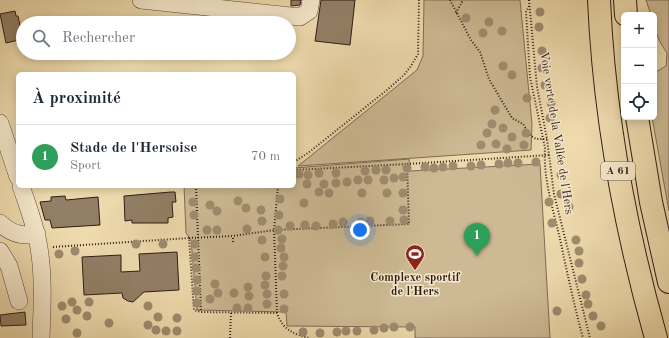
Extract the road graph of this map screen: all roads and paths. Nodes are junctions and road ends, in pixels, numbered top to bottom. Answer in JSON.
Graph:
{"nodes":[{"id":1,"x":141,"y":0,"type":"edge"},
{"id":2,"x":311,"y":0,"type":"edge"},
{"id":3,"x":419,"y":0,"type":"edge"},
{"id":4,"x":450,"y":0,"type":"edge"},
{"id":5,"x":463,"y":0,"type":"edge"},
{"id":6,"x":529,"y":0,"type":"edge"},
{"id":7,"x":599,"y":0,"type":"edge"},
{"id":8,"x":625,"y":0,"type":"edge"},
{"id":9,"x":530,"y":4,"type":"junction"},
{"id":10,"x":626,"y":12,"type":"edge"},
{"id":11,"x":456,"y":13,"type":"junction"},
{"id":12,"x":291,"y":16,"type":"edge"},
{"id":13,"x":296,"y":17,"type":"edge"},
{"id":14,"x":637,"y":120,"type":"edge"},
{"id":15,"x":0,"y":123,"type":"edge"},
{"id":16,"x":543,"y":140,"type":"junction"},
{"id":17,"x":547,"y":140,"type":"junction"},
{"id":18,"x":549,"y":155,"type":"junction"},
{"id":19,"x":545,"y":156,"type":"junction"},
{"id":20,"x":296,"y":161,"type":"edge"},
{"id":21,"x":407,"y":164,"type":"junction"},
{"id":22,"x":296,"y":170,"type":"edge"},
{"id":23,"x":16,"y":171,"type":"edge"},
{"id":24,"x":22,"y":188,"type":"edge"},
{"id":25,"x":196,"y":188,"type":"edge"},
{"id":26,"x":278,"y":188,"type":"edge"},
{"id":27,"x":0,"y":219,"type":"edge"},
{"id":28,"x":0,"y":223,"type":"edge"},
{"id":29,"x":34,"y":226,"type":"junction"},
{"id":30,"x":274,"y":230,"type":"junction"},
{"id":31,"x":233,"y":236,"type":"junction"},
{"id":32,"x":198,"y":237,"type":"junction"},
{"id":33,"x":189,"y":238,"type":"junction"},
{"id":34,"x":233,"y":242,"type":"dead end"},
{"id":35,"x":51,"y":248,"type":"dead end"},
{"id":36,"x":0,"y":251,"type":"edge"},
{"id":37,"x":42,"y":281,"type":"junction"},
{"id":38,"x":669,"y":282,"type":"edge"},
{"id":39,"x":19,"y":301,"type":"dead end"},
{"id":40,"x":201,"y":312,"type":"junction"},
{"id":41,"x":231,"y":313,"type":"junction"},
{"id":42,"x":277,"y":313,"type":"junction"},
{"id":43,"x":41,"y":338,"type":"edge"},
{"id":44,"x":51,"y":338,"type":"edge"},
{"id":45,"x":230,"y":338,"type":"edge"},
{"id":46,"x":310,"y":338,"type":"edge"},
{"id":47,"x":583,"y":338,"type":"edge"},
{"id":48,"x":590,"y":338,"type":"edge"},
{"id":49,"x":656,"y":338,"type":"edge"}],
"edges":[{"from":1,"to":12,"type":"street"},
{"from":2,"to":13,"type":"street"},
{"from":3,"to":20,"type":"path"},
{"from":4,"to":11,"type":"path"},
{"from":5,"to":11,"type":"path"},
{"from":6,"to":9,"type":"path","name":"Voie verte de la Vallée de l'Hers"},
{"from":7,"to":49,"type":"highway","number":"A 61"},
{"from":8,"to":10,"type":"highway"},
{"from":9,"to":16,"type":"path"},
{"from":9,"to":17,"type":"path","name":"Voie verte de la Vallée de l'Hers"},
{"from":11,"to":16,"type":"path"},
{"from":14,"to":38,"type":"highway","number":"A 61"},
{"from":15,"to":23,"type":"street"},
{"from":16,"to":17,"type":"path"},
{"from":16,"to":19,"type":"path"},
{"from":17,"to":18,"type":"path","name":"Voie verte de la Vallée de l'Hers"},
{"from":18,"to":19,"type":"path"},
{"from":18,"to":48,"type":"path","name":"Voie verte de la Vallée de l'Hers"},
{"from":19,"to":21,"type":"path"},
{"from":19,"to":47,"type":"path"},
{"from":21,"to":22,"type":"path"},
{"from":21,"to":30,"type":"path"},
{"from":24,"to":29,"type":"street"},
{"from":25,"to":32,"type":"path"},
{"from":26,"to":30,"type":"path"},
{"from":27,"to":29,"type":"street"},
{"from":28,"to":29,"type":"street"},
{"from":29,"to":37,"type":"street"},
{"from":30,"to":31,"type":"path"},
{"from":30,"to":42,"type":"path"},
{"from":31,"to":32,"type":"path"},
{"from":31,"to":34,"type":"path"},
{"from":32,"to":33,"type":"path"},
{"from":32,"to":40,"type":"path"},
{"from":33,"to":35,"type":"path"},
{"from":33,"to":40,"type":"path"},
{"from":36,"to":39,"type":"street"},
{"from":37,"to":43,"type":"street"},
{"from":37,"to":44,"type":"street"},
{"from":40,"to":41,"type":"path"},
{"from":41,"to":42,"type":"path"},
{"from":41,"to":45,"type":"path"},
{"from":42,"to":46,"type":"path"}]}
